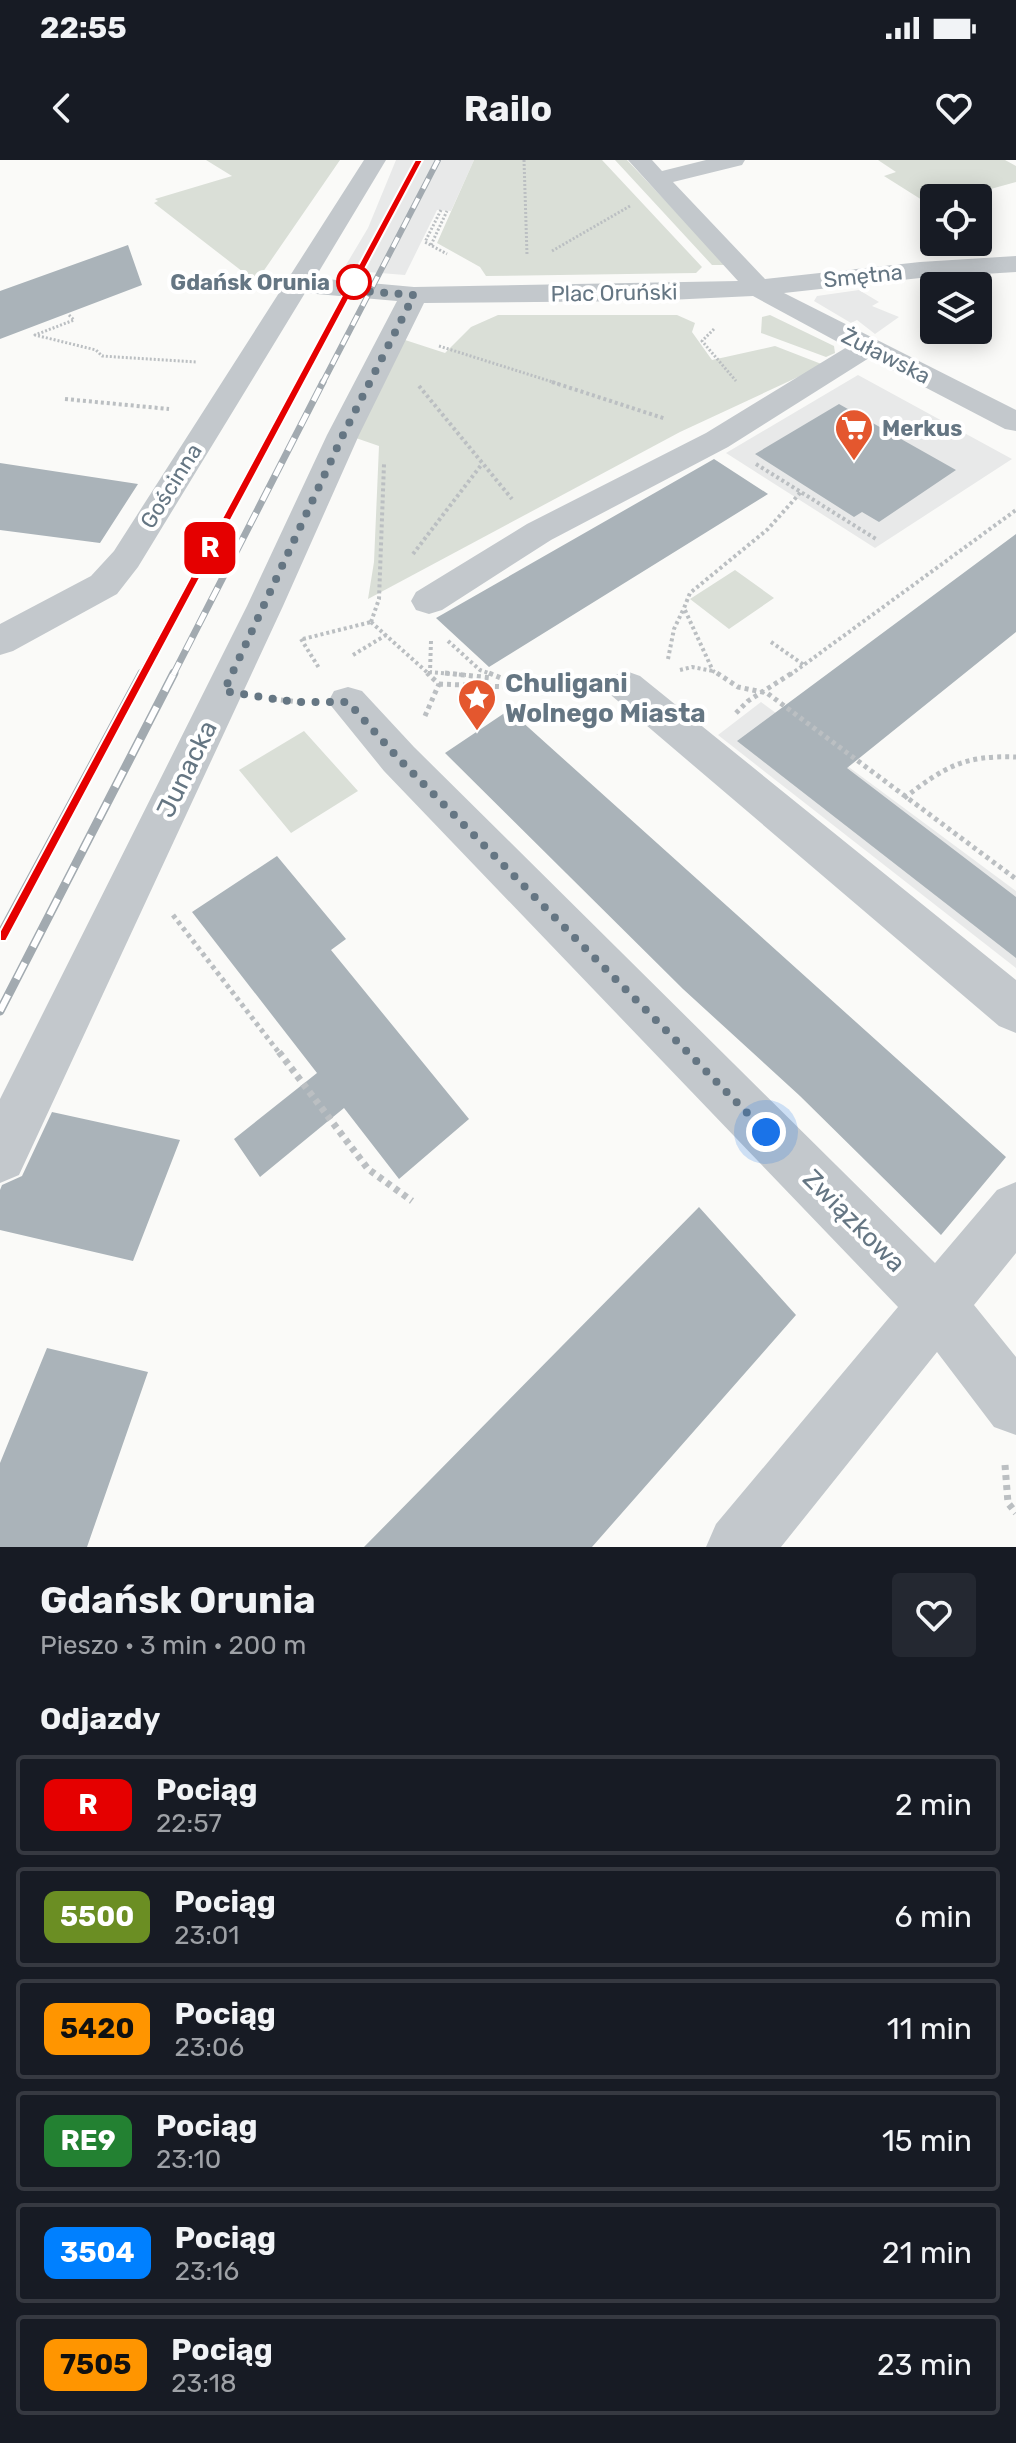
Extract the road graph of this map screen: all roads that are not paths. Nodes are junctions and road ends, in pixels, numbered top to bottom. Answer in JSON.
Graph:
{"nodes":[{"id":1,"x":375,"y":160,"type":"edge"},
{"id":2,"x":639,"y":160,"type":"edge"},
{"id":3,"x":734,"y":160,"type":"edge"},
{"id":4,"x":657,"y":179,"type":"junction"},
{"id":5,"x":1016,"y":264,"type":"edge"},
{"id":6,"x":296,"y":284,"type":"junction"},
{"id":7,"x":759,"y":288,"type":"junction"},
{"id":8,"x":414,"y":295,"type":"junction"},
{"id":9,"x":867,"y":347,"type":"junction"},
{"id":10,"x":1016,"y":422,"type":"edge"},
{"id":11,"x":429,"y":601,"type":"dead end"},
{"id":12,"x":0,"y":641,"type":"edge"},
{"id":13,"x":626,"y":686,"type":"road end"},
{"id":14,"x":348,"y":702,"type":"road end"},
{"id":15,"x":1016,"y":1010,"type":"edge"},
{"id":16,"x":0,"y":1156,"type":"edge"},
{"id":17,"x":1016,"y":1209,"type":"edge"},
{"id":18,"x":936,"y":1304,"type":"junction"},
{"id":19,"x":1016,"y":1405,"type":"edge"},
{"id":20,"x":739,"y":1547,"type":"edge"}],
"edges":[{"from":1,"to":6,"type":"street","name":"Gościnna"},
{"from":2,"to":4,"type":"street"},
{"from":3,"to":4,"type":"street"},
{"from":4,"to":7,"type":"street"},
{"from":5,"to":7,"type":"street","name":"Smętna"},
{"from":6,"to":8,"type":"street","name":"Plac Oruński"},
{"from":6,"to":12,"type":"street","name":"Gościnna"},
{"from":7,"to":8,"type":"street","name":"Plac Oruński"},
{"from":7,"to":9,"type":"street","name":"Żuławska"},
{"from":8,"to":16,"type":"street","name":"Junacka"},
{"from":9,"to":10,"type":"street","name":"Żuławska"},
{"from":9,"to":11,"type":"street"},
{"from":13,"to":15,"type":"street"},
{"from":14,"to":18,"type":"street","name":"Związkowa"},
{"from":17,"to":18,"type":"street"},
{"from":18,"to":19,"type":"street","name":"Związkowa"},
{"from":18,"to":20,"type":"street"}]}
